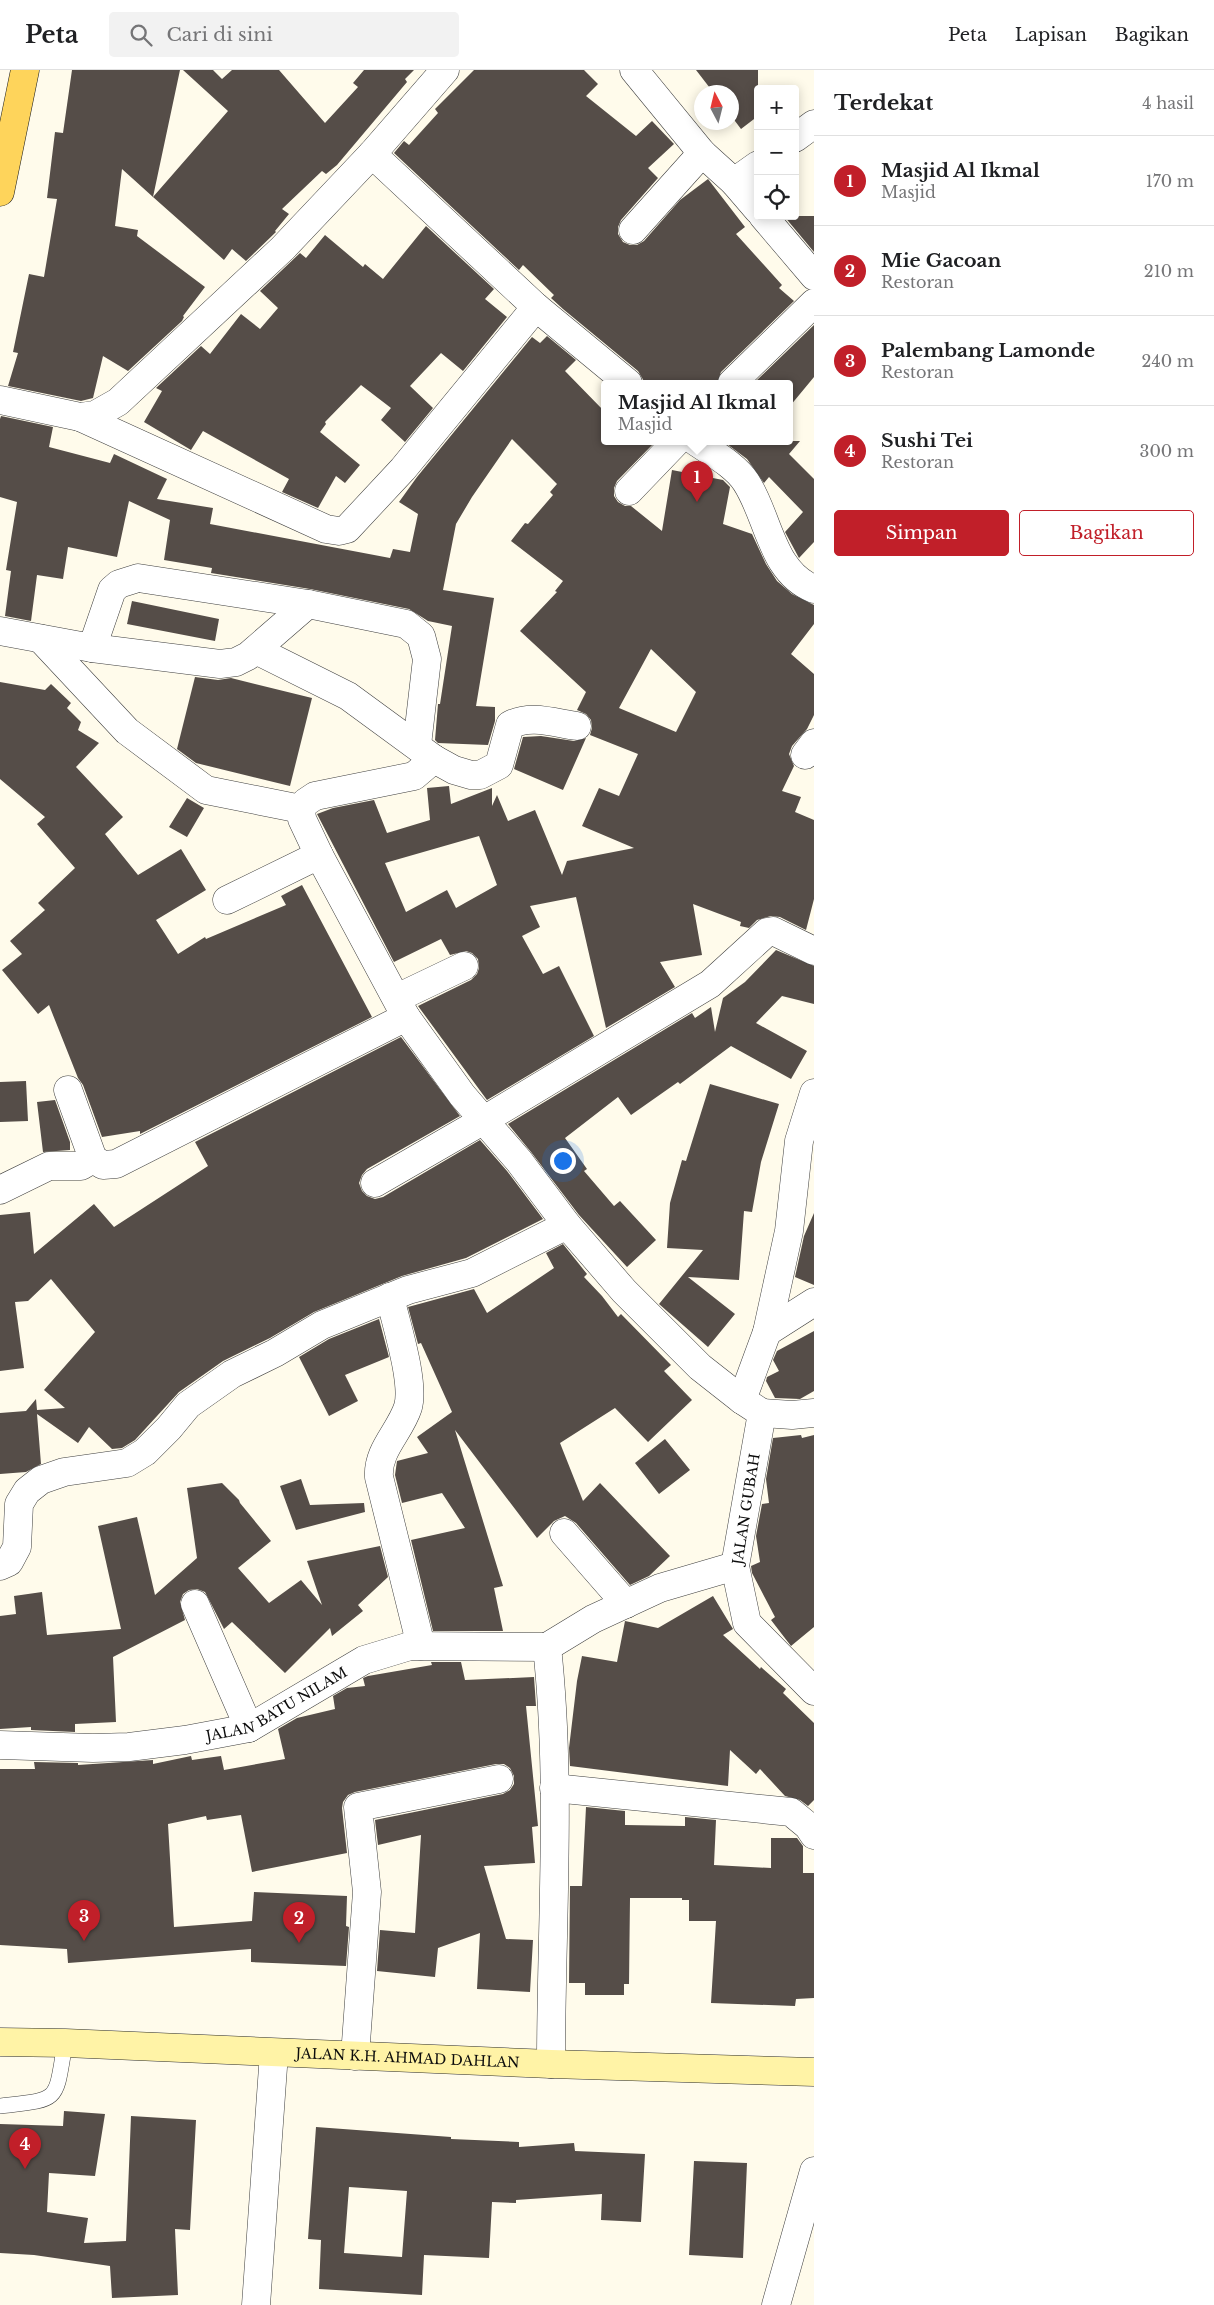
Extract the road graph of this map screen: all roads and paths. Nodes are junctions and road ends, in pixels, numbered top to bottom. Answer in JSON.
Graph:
{"nodes":[{"id":1,"x":24,"y":70,"type":"edge"},
{"id":2,"x":445,"y":70,"type":"edge"},
{"id":3,"x":634,"y":70,"type":"edge"},
{"id":4,"x":814,"y":124,"type":"edge"},
{"id":5,"x":799,"y":135,"type":"edge"},
{"id":6,"x":702,"y":153,"type":"junction"},
{"id":7,"x":372,"y":154,"type":"junction"},
{"id":8,"x":754,"y":168,"type":"edge"},
{"id":9,"x":734,"y":182,"type":"junction"},
{"id":10,"x":0,"y":192,"type":"edge"},
{"id":11,"x":754,"y":205,"type":"edge"},
{"id":12,"x":766,"y":220,"type":"edge"},
{"id":13,"x":633,"y":230,"type":"dead end"},
{"id":14,"x":814,"y":276,"type":"edge"},
{"id":15,"x":814,"y":303,"type":"edge"},
{"id":16,"x":536,"y":307,"type":"junction"},
{"id":17,"x":624,"y":380,"type":"edge"},
{"id":18,"x":735,"y":380,"type":"edge"},
{"id":19,"x":0,"y":400,"type":"edge"},
{"id":20,"x":80,"y":417,"type":"junction"},
{"id":21,"x":672,"y":445,"type":"edge"},
{"id":22,"x":701,"y":445,"type":"edge"},
{"id":23,"x":628,"y":491,"type":"dead end"},
{"id":24,"x":814,"y":589,"type":"edge"},
{"id":25,"x":308,"y":604,"type":"junction"},
{"id":26,"x":0,"y":631,"type":"edge"},
{"id":27,"x":41,"y":639,"type":"junction"},
{"id":28,"x":92,"y":648,"type":"junction"},
{"id":29,"x":256,"y":650,"type":"junction"},
{"id":30,"x":577,"y":726,"type":"dead end"},
{"id":31,"x":426,"y":752,"type":"junction"},
{"id":32,"x":301,"y":809,"type":"junction"},
{"id":33,"x":319,"y":855,"type":"junction"},
{"id":34,"x":226,"y":900,"type":"dead end"},
{"id":35,"x":814,"y":952,"type":"edge"},
{"id":36,"x":464,"y":966,"type":"dead end"},
{"id":37,"x":401,"y":1008,"type":"junction"},
{"id":38,"x":68,"y":1090,"type":"dead end"},
{"id":39,"x":814,"y":1093,"type":"edge"},
{"id":40,"x":484,"y":1120,"type":"junction"},
{"id":41,"x":93,"y":1159,"type":"junction"},
{"id":42,"x":374,"y":1183,"type":"dead end"},
{"id":43,"x":0,"y":1190,"type":"edge"},
{"id":44,"x":567,"y":1225,"type":"junction"},
{"id":45,"x":390,"y":1297,"type":"junction"},
{"id":46,"x":814,"y":1302,"type":"edge"},
{"id":47,"x":768,"y":1332,"type":"junction"},
{"id":48,"x":752,"y":1406,"type":"junction"},
{"id":49,"x":814,"y":1413,"type":"edge"},
{"id":50,"x":564,"y":1533,"type":"dead end"},
{"id":51,"x":0,"y":1566,"type":"edge"},
{"id":52,"x":735,"y":1566,"type":"junction"},
{"id":53,"x":195,"y":1604,"type":"dead end"},
{"id":54,"x":626,"y":1604,"type":"junction"},
{"id":55,"x":421,"y":1646,"type":"junction"},
{"id":56,"x":547,"y":1647,"type":"junction"},
{"id":57,"x":814,"y":1690,"type":"edge"},
{"id":58,"x":249,"y":1728,"type":"junction"},
{"id":59,"x":0,"y":1744,"type":"edge"},
{"id":60,"x":499,"y":1780,"type":"dead end"},
{"id":61,"x":554,"y":1788,"type":"junction"},
{"id":62,"x":814,"y":1835,"type":"edge"},
{"id":63,"x":0,"y":2042,"type":"edge"},
{"id":64,"x":65,"y":2043,"type":"junction"},
{"id":65,"x":274,"y":2053,"type":"junction"},
{"id":66,"x":355,"y":2056,"type":"junction"},
{"id":67,"x":551,"y":2064,"type":"junction"},
{"id":68,"x":814,"y":2072,"type":"edge"},
{"id":69,"x":0,"y":2106,"type":"edge"},
{"id":70,"x":814,"y":2172,"type":"edge"},
{"id":71,"x":256,"y":2305,"type":"edge"},
{"id":72,"x":776,"y":2305,"type":"edge"}],
"edges":[{"from":1,"to":10,"type":"main road"},
{"from":2,"to":7,"type":"street"},
{"from":3,"to":6,"type":"street"},
{"from":4,"to":5,"type":"street"},
{"from":6,"to":9,"type":"street"},
{"from":6,"to":13,"type":"street"},
{"from":7,"to":16,"type":"street"},
{"from":7,"to":20,"type":"street"},
{"from":8,"to":9,"type":"street"},
{"from":9,"to":11,"type":"street"},
{"from":12,"to":14,"type":"street"},
{"from":15,"to":18,"type":"street"},
{"from":16,"to":17,"type":"street"},
{"from":16,"to":20,"type":"street"},
{"from":19,"to":20,"type":"street"},
{"from":21,"to":23,"type":"street"},
{"from":22,"to":24,"type":"street"},
{"from":25,"to":28,"type":"street"},
{"from":25,"to":29,"type":"street"},
{"from":25,"to":31,"type":"street"},
{"from":26,"to":27,"type":"street"},
{"from":27,"to":28,"type":"street"},
{"from":27,"to":32,"type":"street"},
{"from":28,"to":29,"type":"street"},
{"from":29,"to":31,"type":"street"},
{"from":30,"to":31,"type":"street"},
{"from":31,"to":32,"type":"street"},
{"from":32,"to":33,"type":"street"},
{"from":33,"to":34,"type":"street"},
{"from":33,"to":37,"type":"street"},
{"from":35,"to":40,"type":"street"},
{"from":36,"to":37,"type":"street"},
{"from":37,"to":40,"type":"street"},
{"from":37,"to":41,"type":"street"},
{"from":38,"to":41,"type":"street"},
{"from":39,"to":47,"type":"street","name":"JALAN GUBAH"},
{"from":40,"to":42,"type":"street"},
{"from":40,"to":44,"type":"street"},
{"from":41,"to":43,"type":"street"},
{"from":44,"to":45,"type":"street"},
{"from":44,"to":48,"type":"street"},
{"from":45,"to":51,"type":"street"},
{"from":45,"to":55,"type":"street"},
{"from":46,"to":47,"type":"street"},
{"from":47,"to":48,"type":"street","name":"JALAN GUBAH"},
{"from":48,"to":49,"type":"street"},
{"from":48,"to":52,"type":"street","name":"JALAN GUBAH"},
{"from":50,"to":54,"type":"street"},
{"from":52,"to":54,"type":"street"},
{"from":52,"to":57,"type":"street","name":"JALAN GUBAH"},
{"from":53,"to":58,"type":"street"},
{"from":54,"to":56,"type":"street"},
{"from":55,"to":56,"type":"street","name":"JALAN BATU NILAM"},
{"from":55,"to":58,"type":"street","name":"JALAN BATU NILAM"},
{"from":56,"to":61,"type":"street"},
{"from":58,"to":59,"type":"street","name":"JALAN BATU NILAM"},
{"from":60,"to":66,"type":"street"},
{"from":61,"to":62,"type":"street"},
{"from":61,"to":67,"type":"street"},
{"from":63,"to":64,"type":"main road","name":"JALAN K.H. AHMAD DAHLAN"},
{"from":64,"to":65,"type":"main road","name":"JALAN K.H. AHMAD DAHLAN"},
{"from":64,"to":69,"type":"lane"},
{"from":65,"to":66,"type":"main road","name":"JALAN K.H. AHMAD DAHLAN"},
{"from":65,"to":71,"type":"street"},
{"from":66,"to":67,"type":"main road","name":"JALAN K.H. AHMAD DAHLAN"},
{"from":67,"to":68,"type":"main road","name":"JALAN K.H. AHMAD DAHLAN"},
{"from":70,"to":72,"type":"street"}]}
